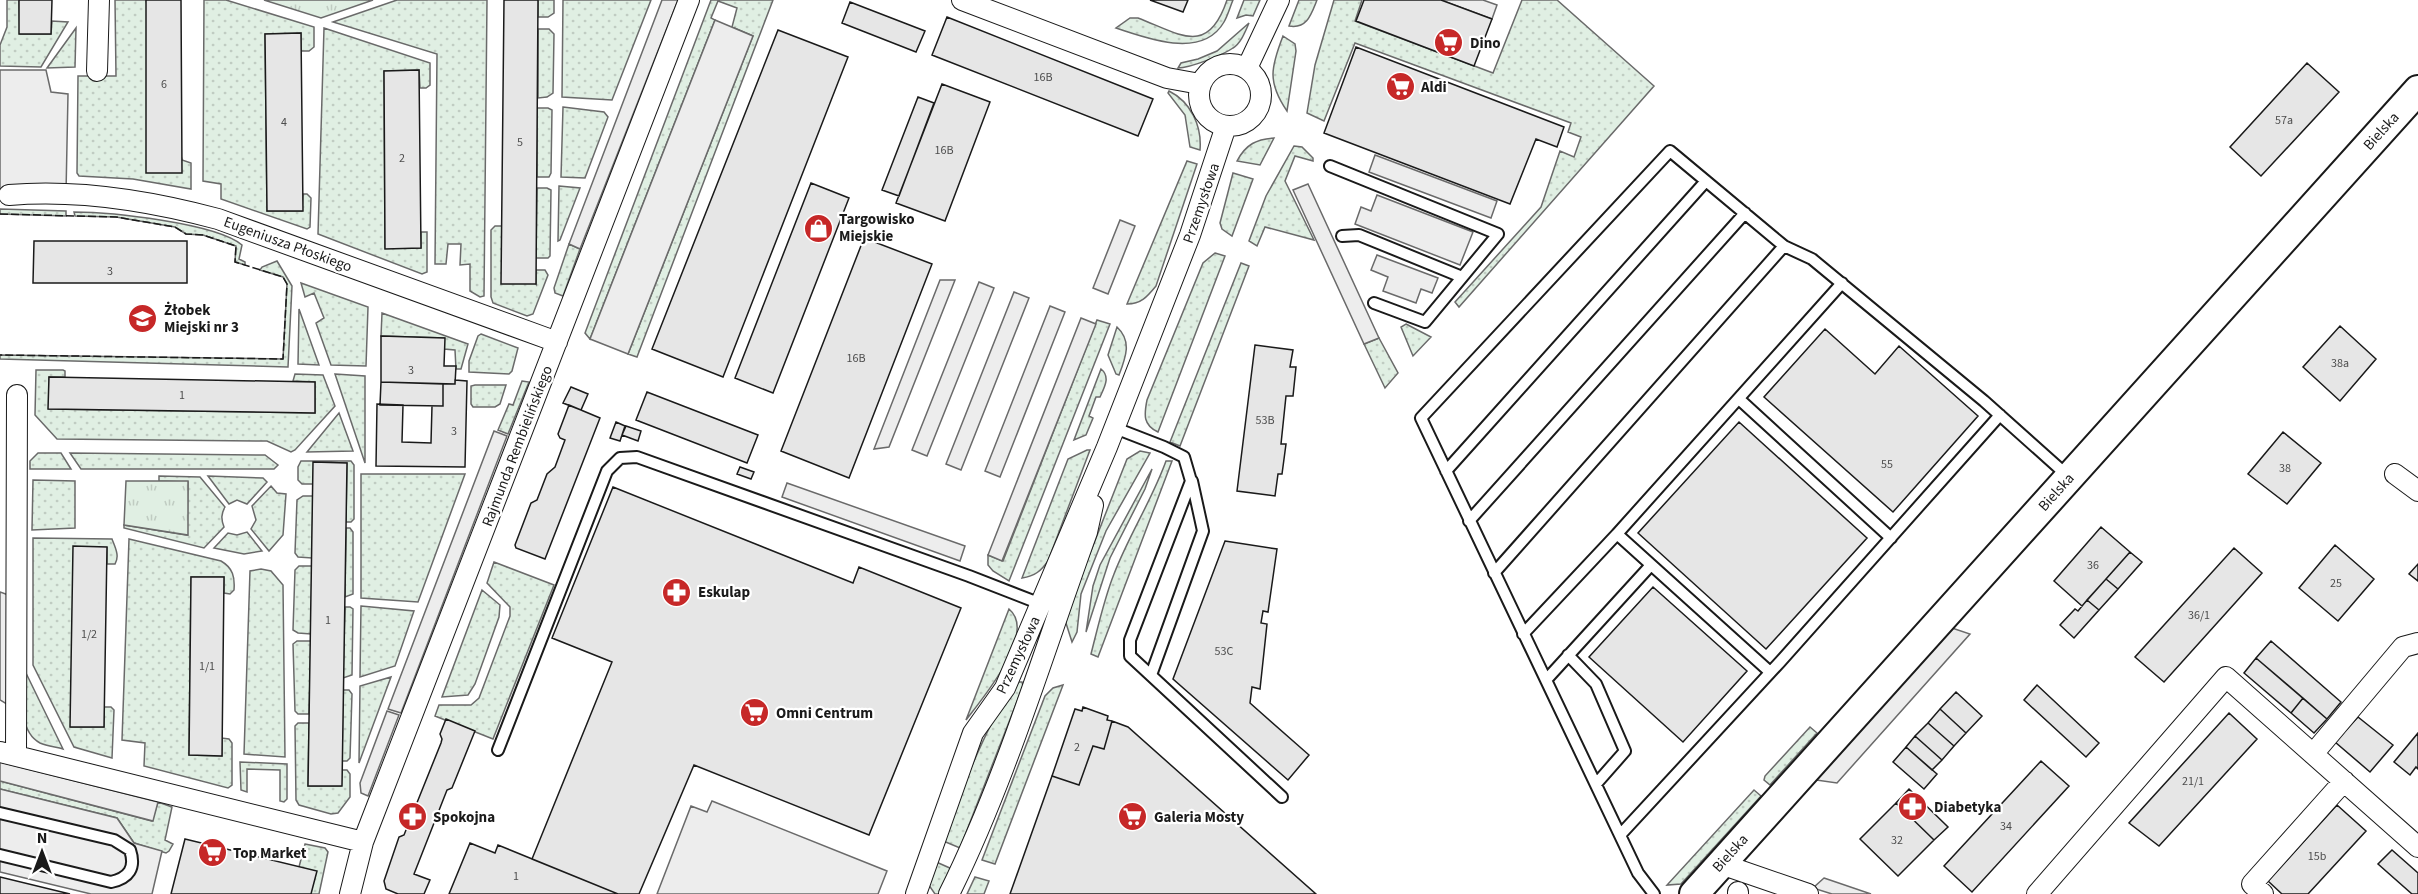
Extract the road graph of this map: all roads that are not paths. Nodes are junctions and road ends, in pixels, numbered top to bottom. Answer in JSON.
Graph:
{"nodes":[{"id":1,"x":99,"y":0,"type":"edge"},
{"id":2,"x":689,"y":0,"type":"edge"},
{"id":3,"x":962,"y":0,"type":"edge"},
{"id":4,"x":1279,"y":0,"type":"edge"},
{"id":5,"x":1247,"y":68,"type":"junction"},
{"id":6,"x":97,"y":71,"type":"dead end"},
{"id":7,"x":1200,"y":84,"type":"junction"},
{"id":8,"x":2418,"y":90,"type":"edge"},
{"id":9,"x":1226,"y":126,"type":"junction"},
{"id":10,"x":1330,"y":166,"type":"dead end"},
{"id":11,"x":1706,"y":181,"type":"junction"},
{"id":12,"x":9,"y":195,"type":"dead end"},
{"id":13,"x":1745,"y":213,"type":"junction"},
{"id":14,"x":1342,"y":236,"type":"dead end"},
{"id":15,"x":1784,"y":246,"type":"junction"},
{"id":16,"x":1462,"y":277,"type":"junction"},
{"id":17,"x":1842,"y":283,"type":"junction"},
{"id":18,"x":1374,"y":303,"type":"dead end"},
{"id":19,"x":557,"y":342,"type":"junction"},
{"id":20,"x":17,"y":395,"type":"dead end"},
{"id":21,"x":1739,"y":399,"type":"junction"},
{"id":22,"x":2000,"y":415,"type":"junction"},
{"id":23,"x":1115,"y":428,"type":"junction"},
{"id":24,"x":1107,"y":447,"type":"junction"},
{"id":25,"x":1446,"y":471,"type":"junction"},
{"id":26,"x":2395,"y":474,"type":"dead end"},
{"id":27,"x":2068,"y":477,"type":"junction"},
{"id":28,"x":1191,"y":481,"type":"junction"},
{"id":29,"x":2418,"y":491,"type":"edge"},
{"id":30,"x":1469,"y":521,"type":"junction"},
{"id":31,"x":1617,"y":534,"type":"junction"},
{"id":32,"x":1891,"y":538,"type":"junction"},
{"id":33,"x":1651,"y":565,"type":"junction"},
{"id":34,"x":1494,"y":573,"type":"junction"},
{"id":35,"x":1041,"y":604,"type":"junction"},
{"id":36,"x":1523,"y":634,"type":"junction"},
{"id":37,"x":2418,"y":643,"type":"edge"},
{"id":38,"x":1568,"y":656,"type":"junction"},
{"id":39,"x":1770,"y":672,"type":"junction"},
{"id":40,"x":1151,"y":675,"type":"junction"},
{"id":41,"x":1546,"y":680,"type":"junction"},
{"id":42,"x":498,"y":750,"type":"dead end"},
{"id":43,"x":8,"y":754,"type":"edge"},
{"id":44,"x":2313,"y":754,"type":"junction"},
{"id":45,"x":2344,"y":781,"type":"junction"},
{"id":46,"x":1596,"y":784,"type":"junction"},
{"id":47,"x":1282,"y":797,"type":"dead end"},
{"id":48,"x":0,"y":813,"type":"edge"},
{"id":49,"x":1621,"y":834,"type":"junction"},
{"id":50,"x":363,"y":842,"type":"junction"},
{"id":51,"x":2418,"y":847,"type":"edge"},
{"id":52,"x":0,"y":855,"type":"edge"},
{"id":53,"x":1721,"y":864,"type":"junction"},
{"id":54,"x":350,"y":894,"type":"edge"},
{"id":55,"x":916,"y":894,"type":"edge"},
{"id":56,"x":949,"y":894,"type":"edge"},
{"id":57,"x":1654,"y":894,"type":"edge"},
{"id":58,"x":1694,"y":894,"type":"edge"},
{"id":59,"x":1808,"y":894,"type":"edge"},
{"id":60,"x":2037,"y":894,"type":"edge"},
{"id":61,"x":2263,"y":894,"type":"edge"}],
"edges":[{"from":1,"to":6,"type":"street"},
{"from":2,"to":19,"type":"street","name":"Rajmunda Rembielińskiego"},
{"from":3,"to":7,"type":"street"},
{"from":4,"to":5,"type":"street"},
{"from":5,"to":7,"type":"street"},
{"from":5,"to":9,"type":"street"},
{"from":7,"to":9,"type":"street"},
{"from":8,"to":27,"type":"main road","name":"Bielska"},
{"from":9,"to":23,"type":"street","name":"Przemysłowa"},
{"from":10,"to":16,"type":"lane"},
{"from":11,"to":13,"type":"lane"},
{"from":11,"to":25,"type":"lane"},
{"from":11,"to":25,"type":"lane"},
{"from":12,"to":19,"type":"street","name":"Eugeniusza Płoskiego"},
{"from":13,"to":15,"type":"lane"},
{"from":13,"to":30,"type":"lane"},
{"from":14,"to":16,"type":"lane"},
{"from":15,"to":17,"type":"lane"},
{"from":15,"to":34,"type":"lane"},
{"from":16,"to":18,"type":"lane"},
{"from":17,"to":21,"type":"lane"},
{"from":17,"to":22,"type":"lane"},
{"from":19,"to":50,"type":"street","name":"Rajmunda Rembielińskiego"},
{"from":20,"to":43,"type":"street"},
{"from":21,"to":31,"type":"lane"},
{"from":21,"to":32,"type":"lane"},
{"from":22,"to":27,"type":"lane"},
{"from":22,"to":32,"type":"lane"},
{"from":23,"to":24,"type":"street","name":"Przemysłowa"},
{"from":23,"to":28,"type":"lane"},
{"from":24,"to":35,"type":"street","name":"Przemysłowa"},
{"from":24,"to":56,"type":"street","name":"Przemysłowa"},
{"from":25,"to":30,"type":"lane"},
{"from":26,"to":29,"type":"street"},
{"from":27,"to":53,"type":"main road","name":"Bielska"},
{"from":28,"to":40,"type":"lane"},
{"from":28,"to":40,"type":"lane"},
{"from":30,"to":34,"type":"lane"},
{"from":31,"to":33,"type":"lane"},
{"from":31,"to":36,"type":"lane"},
{"from":32,"to":39,"type":"lane"},
{"from":33,"to":38,"type":"lane"},
{"from":33,"to":39,"type":"lane"},
{"from":34,"to":36,"type":"lane"},
{"from":35,"to":42,"type":"lane"},
{"from":35,"to":55,"type":"street","name":"Przemysłowa"},
{"from":36,"to":41,"type":"lane"},
{"from":37,"to":44,"type":"street"},
{"from":38,"to":41,"type":"lane"},
{"from":38,"to":46,"type":"lane"},
{"from":39,"to":49,"type":"lane"},
{"from":40,"to":47,"type":"lane"},
{"from":41,"to":46,"type":"lane"},
{"from":43,"to":50,"type":"street"},
{"from":44,"to":45,"type":"street"},
{"from":44,"to":60,"type":"street"},
{"from":45,"to":51,"type":"street"},
{"from":45,"to":61,"type":"street"},
{"from":46,"to":49,"type":"lane"},
{"from":48,"to":52,"type":"lane"},
{"from":49,"to":57,"type":"lane"},
{"from":50,"to":54,"type":"street","name":"Rajmunda Rembielińskiego"},
{"from":53,"to":58,"type":"main road","name":"Bielska"},
{"from":53,"to":59,"type":"street"}]}
